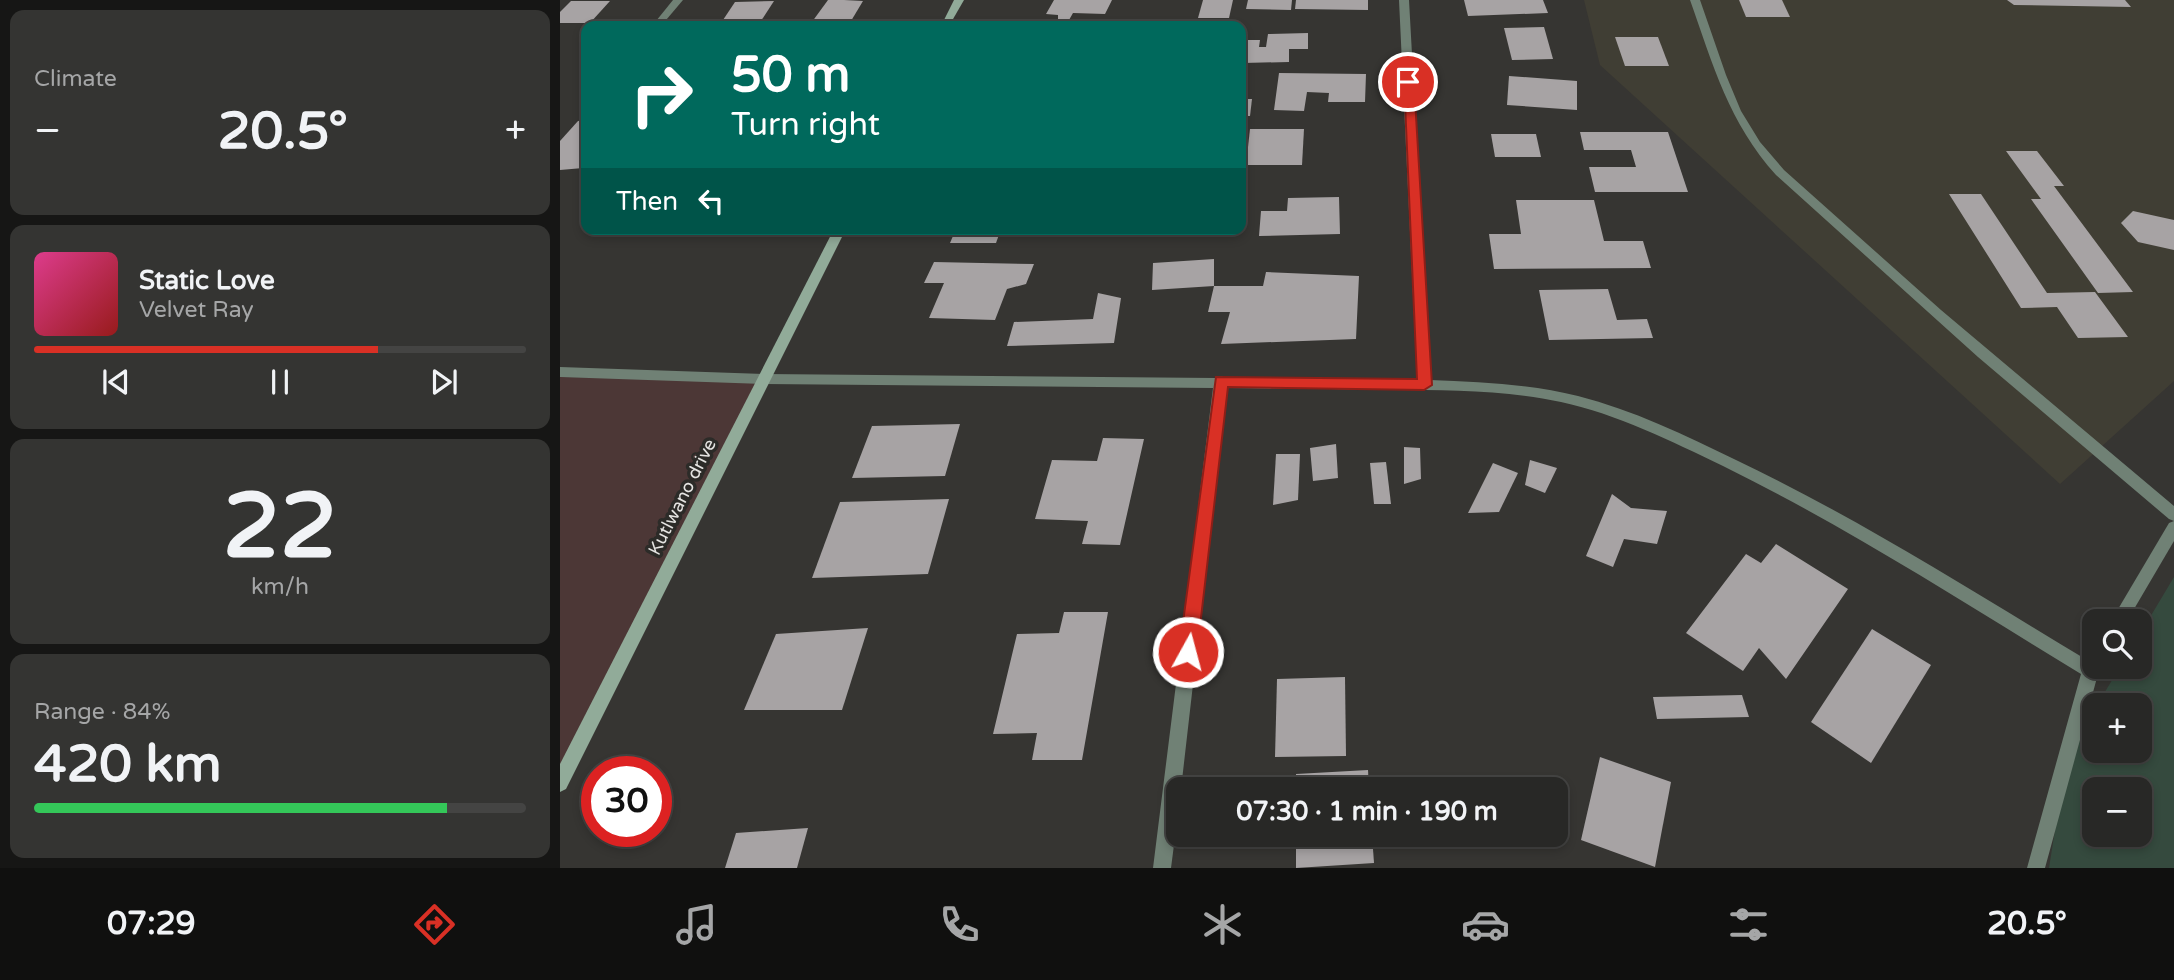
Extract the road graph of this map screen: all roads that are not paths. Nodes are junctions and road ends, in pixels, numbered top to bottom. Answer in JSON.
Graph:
{"nodes":[{"id":1,"x":678,"y":0,"type":"edge"},
{"id":2,"x":959,"y":0,"type":"edge"},
{"id":3,"x":1404,"y":0,"type":"edge"},
{"id":4,"x":1695,"y":0,"type":"edge"},
{"id":5,"x":660,"y":21,"type":"edge"},
{"id":6,"x":948,"y":21,"type":"edge"},
{"id":7,"x":837,"y":235,"type":"edge"},
{"id":8,"x":560,"y":372,"type":"edge"},
{"id":9,"x":764,"y":379,"type":"junction"},
{"id":10,"x":1222,"y":381,"type":"junction"},
{"id":11,"x":1424,"y":385,"type":"junction"},
{"id":12,"x":2174,"y":515,"type":"edge"},
{"id":13,"x":2174,"y":527,"type":"edge"},
{"id":14,"x":2126,"y":609,"type":"edge"},
{"id":15,"x":2082,"y":661,"type":"edge"},
{"id":16,"x":2089,"y":679,"type":"edge"},
{"id":17,"x":560,"y":783,"type":"edge"},
{"id":18,"x":1161,"y":868,"type":"edge"},
{"id":19,"x":2036,"y":868,"type":"edge"}],
"edges":[{"from":1,"to":5,"type":"street"},
{"from":2,"to":6,"type":"street"},
{"from":3,"to":11,"type":"street"},
{"from":4,"to":12,"type":"street"},
{"from":7,"to":9,"type":"street","name":"Kutlwano drive"},
{"from":8,"to":9,"type":"street"},
{"from":9,"to":10,"type":"street"},
{"from":9,"to":17,"type":"street","name":"Kutlwano drive"},
{"from":10,"to":11,"type":"street"},
{"from":10,"to":18,"type":"street"},
{"from":11,"to":15,"type":"street"},
{"from":13,"to":14,"type":"street"},
{"from":16,"to":19,"type":"street"}]}
